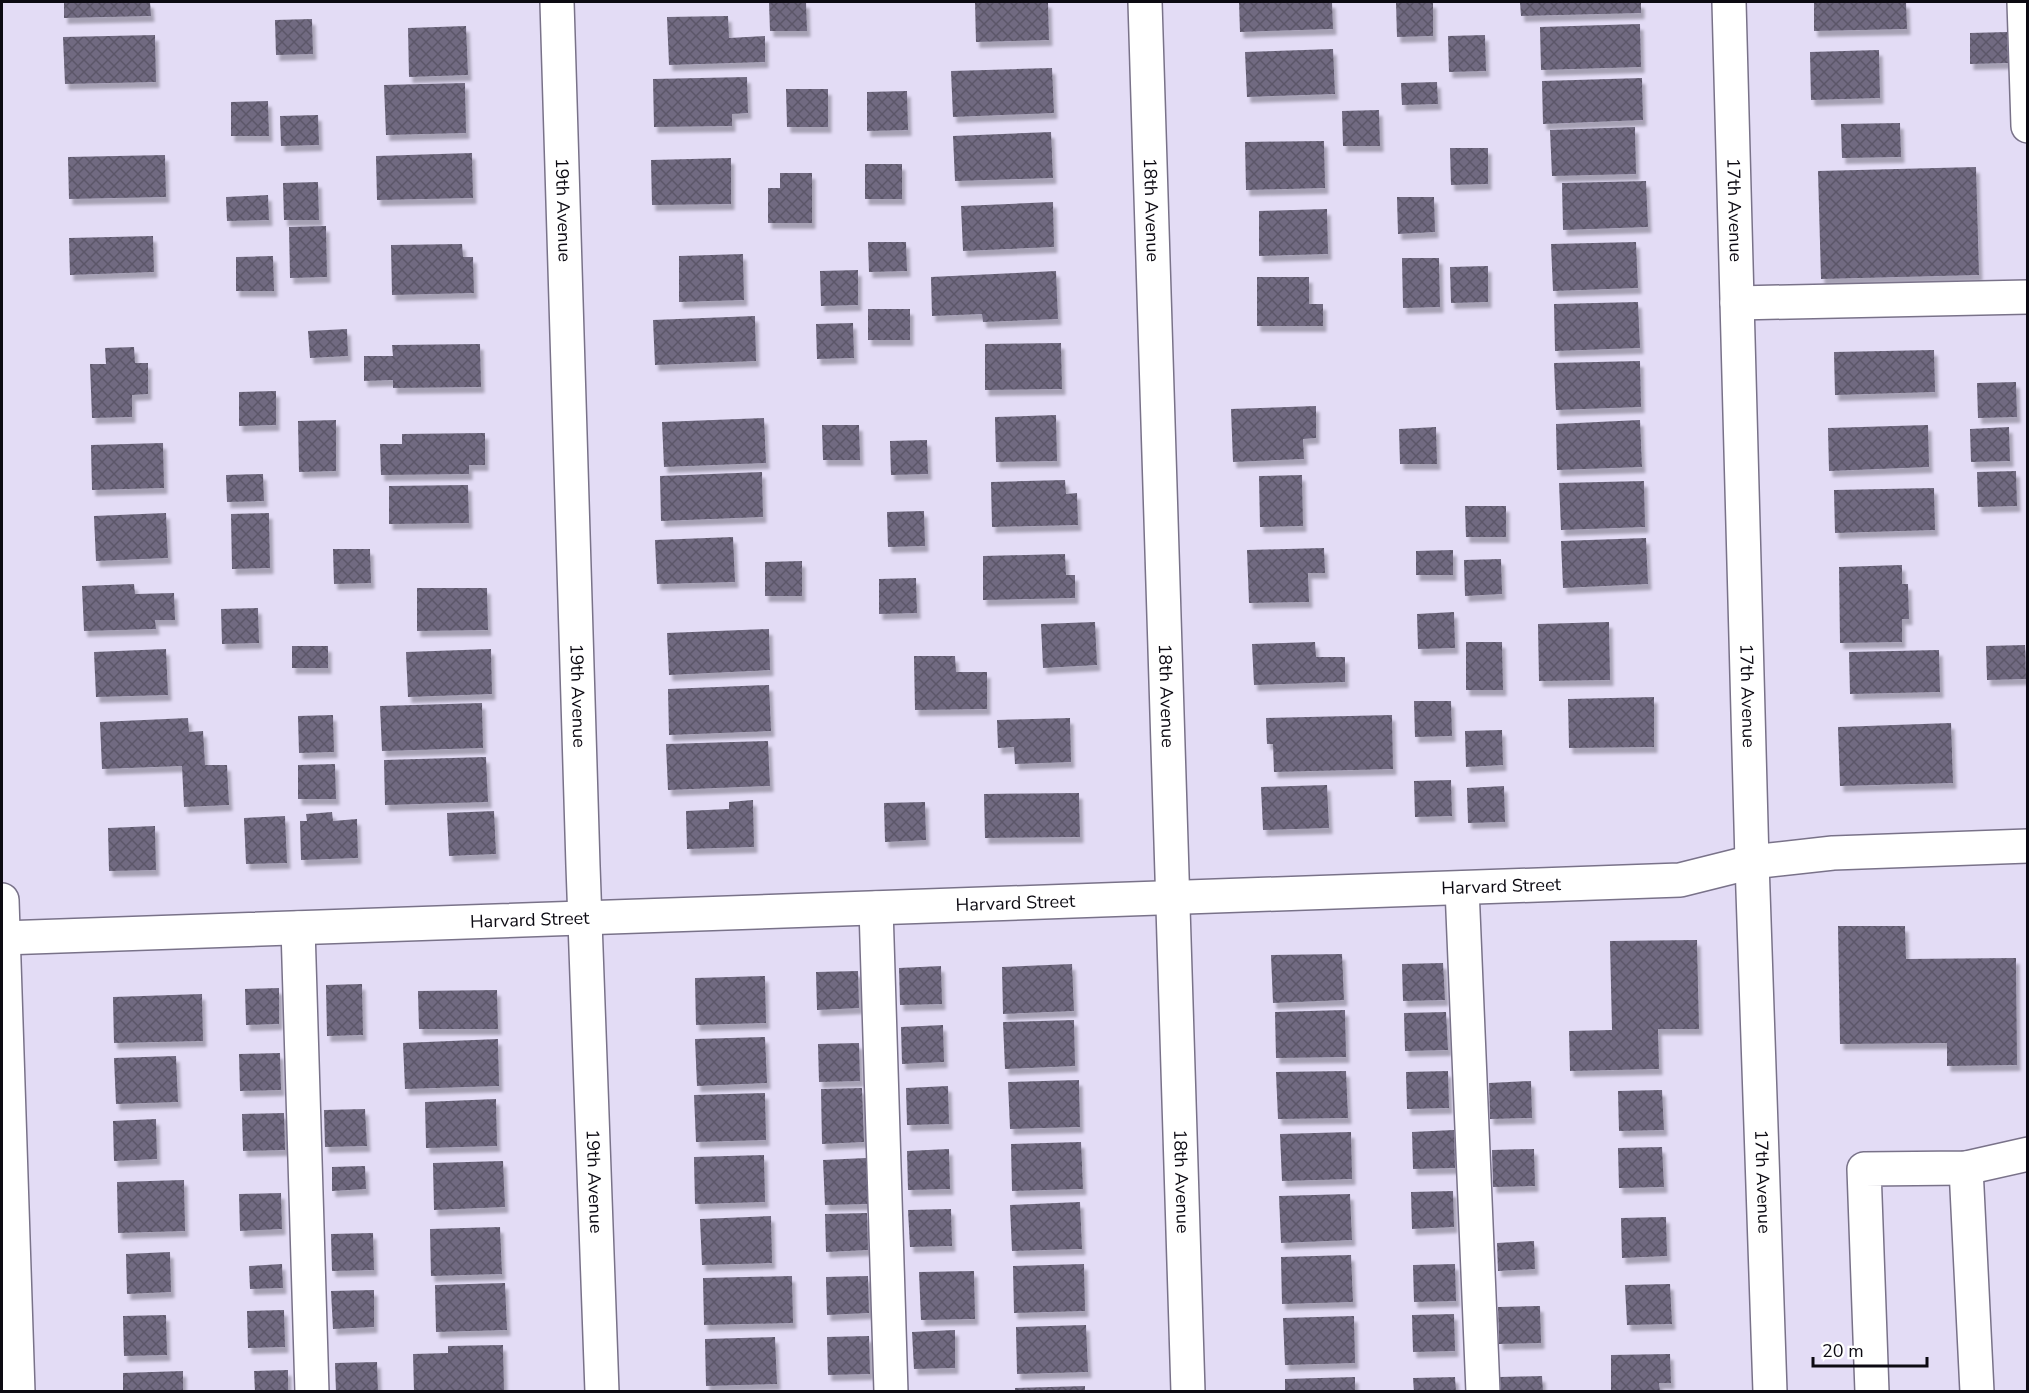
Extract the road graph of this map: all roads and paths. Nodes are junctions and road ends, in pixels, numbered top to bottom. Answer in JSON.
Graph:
{"nodes":[{"id":1,"x":557,"y":2,"type":"edge"},
{"id":2,"x":1145,"y":2,"type":"edge"},
{"id":3,"x":1729,"y":2,"type":"edge"},
{"id":4,"x":2024,"y":2,"type":"edge"},
{"id":5,"x":2028,"y":126,"type":"edge"},
{"id":6,"x":2028,"y":297,"type":"edge"},
{"id":7,"x":1737,"y":303,"type":"junction"},
{"id":8,"x":2028,"y":846,"type":"edge"},
{"id":9,"x":1752,"y":862,"type":"junction"},
{"id":10,"x":1462,"y":888,"type":"junction"},
{"id":11,"x":1173,"y":898,"type":"junction"},
{"id":12,"x":2,"y":900,"type":"edge"},
{"id":13,"x":876,"y":908,"type":"junction"},
{"id":14,"x":585,"y":919,"type":"junction"},
{"id":15,"x":297,"y":928,"type":"junction"},
{"id":16,"x":2,"y":938,"type":"edge"},
{"id":17,"x":2028,"y":1154,"type":"edge"},
{"id":18,"x":1966,"y":1168,"type":"junction"},
{"id":19,"x":18,"y":1392,"type":"edge"},
{"id":20,"x":312,"y":1392,"type":"edge"},
{"id":21,"x":602,"y":1392,"type":"edge"},
{"id":22,"x":891,"y":1392,"type":"edge"},
{"id":23,"x":1188,"y":1392,"type":"edge"},
{"id":24,"x":1483,"y":1392,"type":"edge"},
{"id":25,"x":1770,"y":1392,"type":"edge"},
{"id":26,"x":1872,"y":1392,"type":"edge"},
{"id":27,"x":1977,"y":1392,"type":"edge"}],
"edges":[{"from":1,"to":14,"type":"street","name":"19th Avenue"},
{"from":2,"to":11,"type":"street","name":"18th Avenue"},
{"from":3,"to":7,"type":"street","name":"17th Avenue"},
{"from":4,"to":5,"type":"street"},
{"from":6,"to":7,"type":"street"},
{"from":7,"to":9,"type":"street","name":"17th Avenue"},
{"from":8,"to":9,"type":"street","name":"Harvard Street"},
{"from":9,"to":10,"type":"street","name":"Harvard Street"},
{"from":9,"to":25,"type":"street","name":"17th Avenue"},
{"from":10,"to":11,"type":"street","name":"Harvard Street"},
{"from":10,"to":24,"type":"street"},
{"from":11,"to":13,"type":"street","name":"Harvard Street"},
{"from":11,"to":23,"type":"street","name":"18th Avenue"},
{"from":12,"to":16,"type":"street"},
{"from":13,"to":14,"type":"street","name":"Harvard Street"},
{"from":13,"to":22,"type":"street"},
{"from":14,"to":15,"type":"street","name":"Harvard Street"},
{"from":14,"to":21,"type":"street","name":"19th Avenue"},
{"from":15,"to":16,"type":"street","name":"Harvard Street"},
{"from":15,"to":20,"type":"street"},
{"from":16,"to":19,"type":"street"},
{"from":17,"to":18,"type":"street"},
{"from":18,"to":26,"type":"street"},
{"from":18,"to":27,"type":"street"}]}
